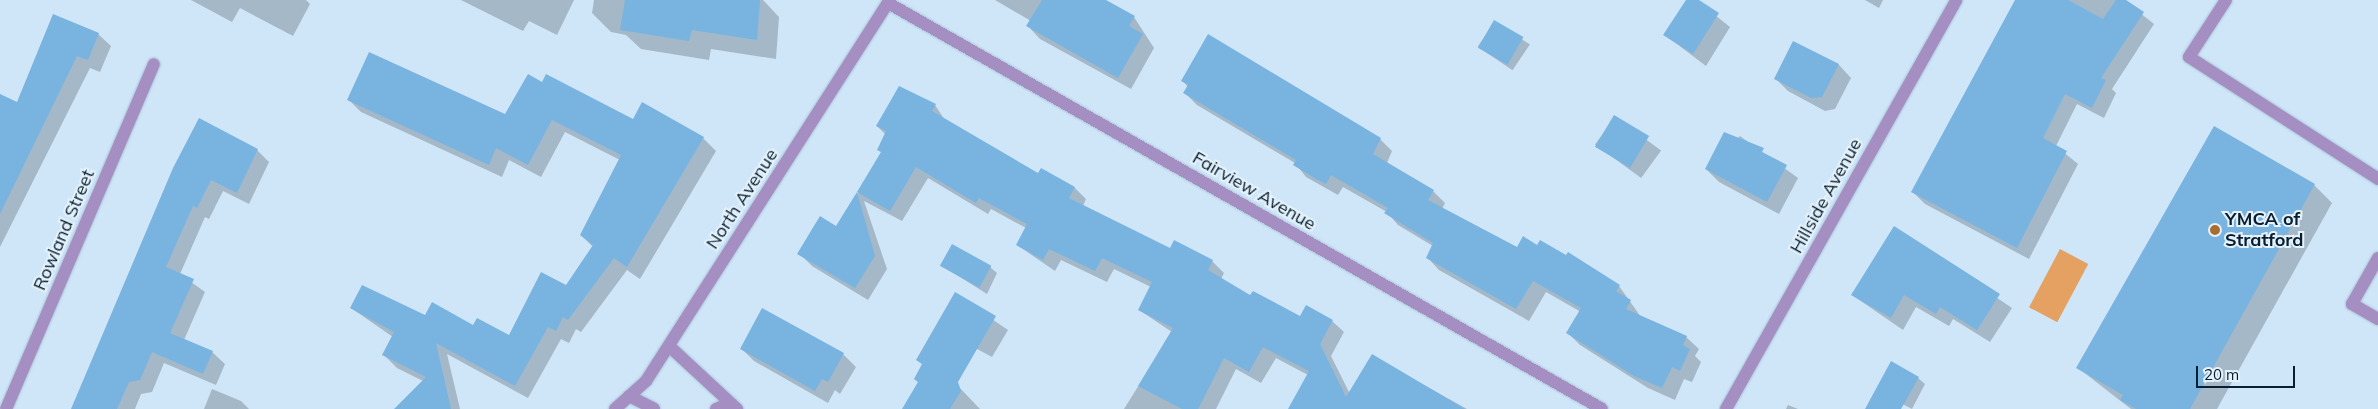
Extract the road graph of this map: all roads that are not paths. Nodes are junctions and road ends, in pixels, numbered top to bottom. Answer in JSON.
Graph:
{"nodes":[{"id":1,"x":1956,"y":0,"type":"edge"},
{"id":2,"x":2226,"y":0,"type":"edge"},
{"id":3,"x":889,"y":2,"type":"edge"},
{"id":4,"x":154,"y":64,"type":"dead end"},
{"id":5,"x":2378,"y":179,"type":"edge"},
{"id":6,"x":2378,"y":258,"type":"edge"},
{"id":7,"x":2378,"y":319,"type":"edge"},
{"id":8,"x":668,"y":346,"type":"junction"},
{"id":9,"x":629,"y":396,"type":"junction"},
{"id":10,"x":733,"y":406,"type":"edge"},
{"id":11,"x":6,"y":409,"type":"edge"},
{"id":12,"x":615,"y":409,"type":"edge"},
{"id":13,"x":654,"y":409,"type":"edge"},
{"id":14,"x":716,"y":409,"type":"edge"},
{"id":15,"x":1602,"y":409,"type":"edge"},
{"id":16,"x":1726,"y":409,"type":"edge"}],
"edges":[{"from":1,"to":16,"type":"street","name":"Hillside Avenue"},
{"from":2,"to":5,"type":"street"},
{"from":3,"to":8,"type":"street","name":"North Avenue"},
{"from":3,"to":15,"type":"street","name":"Fairview Avenue"},
{"from":4,"to":11,"type":"street","name":"Rowland Street"},
{"from":6,"to":7,"type":"street"},
{"from":8,"to":9,"type":"street","name":"North Avenue"},
{"from":8,"to":10,"type":"street"},
{"from":9,"to":12,"type":"street","name":"North Avenue"},
{"from":9,"to":13,"type":"street"},
{"from":10,"to":14,"type":"street"}]}
